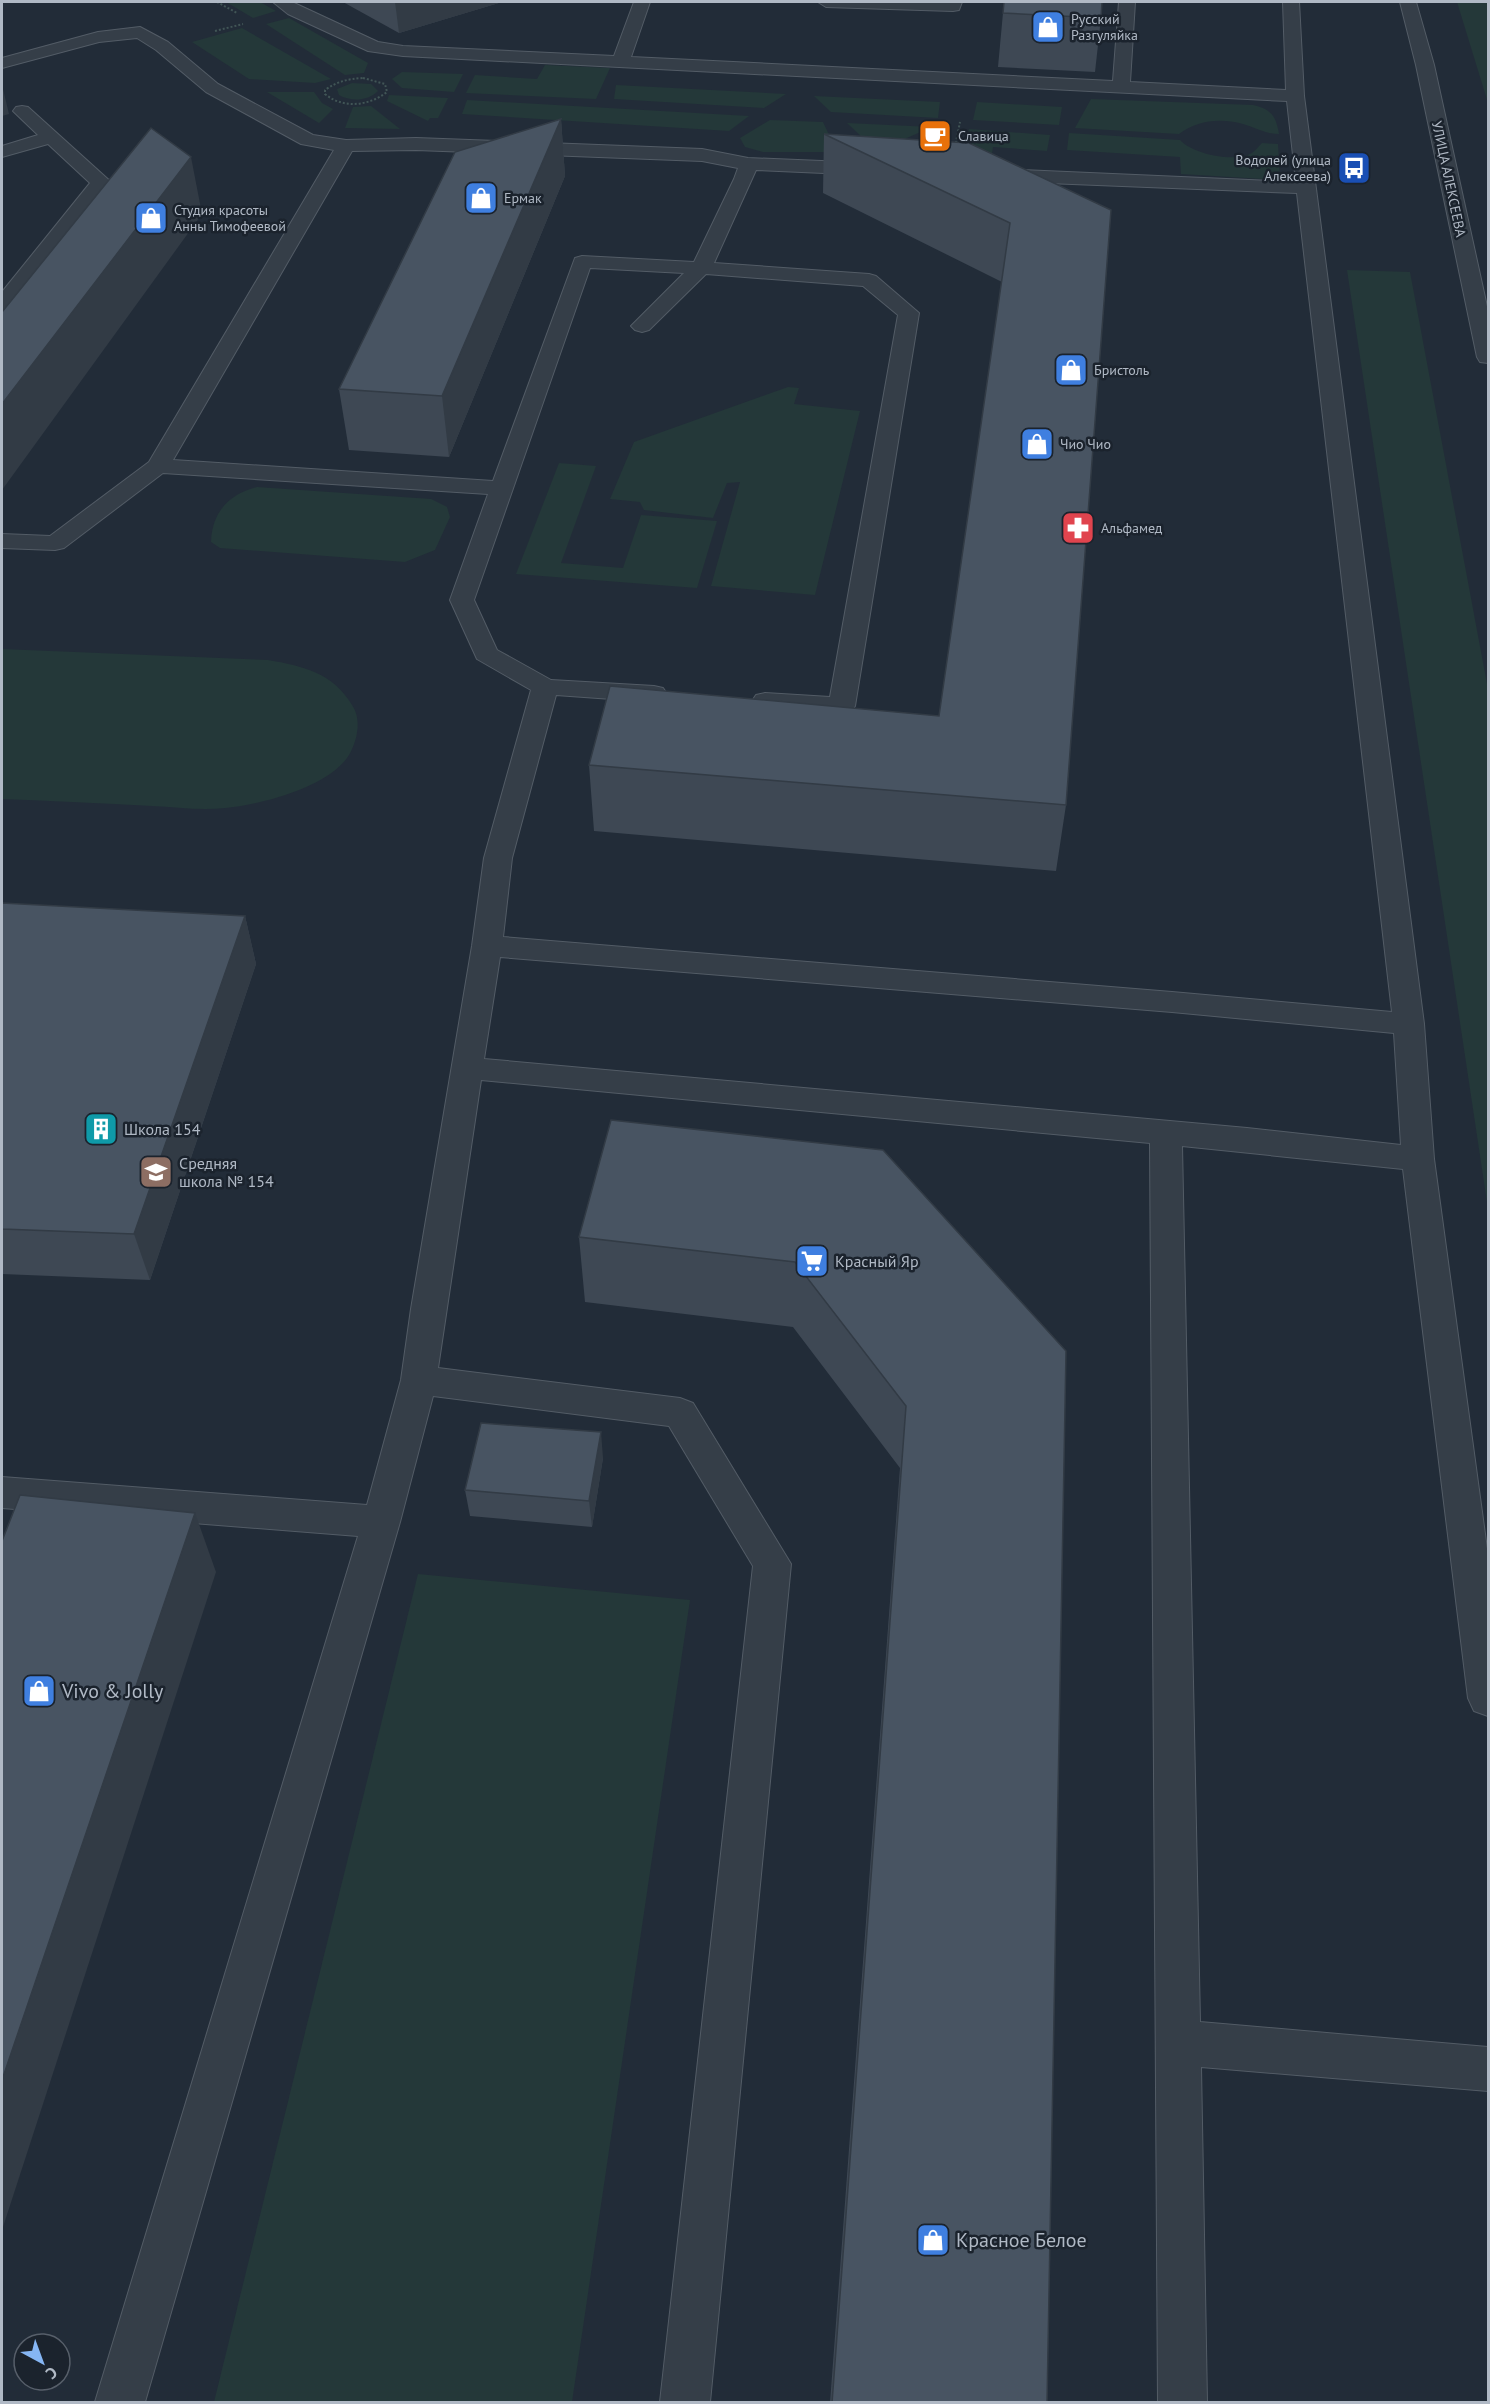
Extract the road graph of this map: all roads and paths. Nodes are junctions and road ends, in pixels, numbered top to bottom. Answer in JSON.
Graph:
{"nodes":[{"id":1,"x":281,"y":2,"type":"edge"},
{"id":2,"x":642,"y":2,"type":"edge"},
{"id":3,"x":826,"y":2,"type":"edge"},
{"id":4,"x":954,"y":2,"type":"edge"},
{"id":5,"x":1127,"y":2,"type":"edge"},
{"id":6,"x":1291,"y":2,"type":"edge"},
{"id":7,"x":1408,"y":2,"type":"edge"},
{"id":8,"x":621,"y":62,"type":"junction"},
{"id":9,"x":2,"y":63,"type":"edge"},
{"id":10,"x":1120,"y":87,"type":"junction"},
{"id":11,"x":1295,"y":96,"type":"junction"},
{"id":12,"x":22,"y":111,"type":"dead end"},
{"id":13,"x":963,"y":113,"type":"dead end"},
{"id":14,"x":51,"y":137,"type":"junction"},
{"id":15,"x":346,"y":146,"type":"junction"},
{"id":16,"x":2,"y":152,"type":"edge"},
{"id":17,"x":954,"y":155,"type":"edge"},
{"id":18,"x":748,"y":164,"type":"junction"},
{"id":19,"x":886,"y":170,"type":"dead end"},
{"id":20,"x":981,"y":175,"type":"edge"},
{"id":21,"x":1306,"y":188,"type":"junction"},
{"id":22,"x":701,"y":268,"type":"junction"},
{"id":23,"x":2,"y":305,"type":"edge"},
{"id":24,"x":642,"y":326,"type":"dead end"},
{"id":25,"x":1488,"y":357,"type":"edge"},
{"id":26,"x":158,"y":466,"type":"junction"},
{"id":27,"x":500,"y":488,"type":"junction"},
{"id":28,"x":2,"y":541,"type":"edge"},
{"id":29,"x":545,"y":687,"type":"junction"},
{"id":30,"x":676,"y":695,"type":"edge"},
{"id":31,"x":747,"y":700,"type":"edge"},
{"id":32,"x":487,"y":946,"type":"junction"},
{"id":33,"x":1409,"y":1024,"type":"junction"},
{"id":34,"x":466,"y":1068,"type":"junction"},
{"id":35,"x":1166,"y":1134,"type":"junction"},
{"id":36,"x":1418,"y":1159,"type":"junction"},
{"id":37,"x":419,"y":1380,"type":"junction"},
{"id":38,"x":2,"y":1492,"type":"edge"},
{"id":39,"x":381,"y":1522,"type":"junction"},
{"id":40,"x":1488,"y":1698,"type":"edge"},
{"id":41,"x":1180,"y":2043,"type":"junction"},
{"id":42,"x":1488,"y":2068,"type":"edge"},
{"id":43,"x":120,"y":2403,"type":"edge"},
{"id":44,"x":685,"y":2403,"type":"edge"},
{"id":45,"x":1183,"y":2403,"type":"edge"}],
"edges":[{"from":1,"to":8,"type":"street"},
{"from":2,"to":8,"type":"street"},
{"from":3,"to":4,"type":"street"},
{"from":5,"to":10,"type":"street"},
{"from":6,"to":11,"type":"street"},
{"from":7,"to":25,"type":"street","name":"УЛИЦА АЛЕКСЕЕВА"},
{"from":8,"to":10,"type":"street"},
{"from":9,"to":15,"type":"street"},
{"from":10,"to":11,"type":"street"},
{"from":11,"to":21,"type":"street"},
{"from":12,"to":14,"type":"street"},
{"from":13,"to":17,"type":"path"},
{"from":14,"to":16,"type":"street"},
{"from":14,"to":23,"type":"street"},
{"from":15,"to":18,"type":"street"},
{"from":15,"to":26,"type":"street"},
{"from":18,"to":19,"type":"street"},
{"from":18,"to":22,"type":"street"},
{"from":20,"to":21,"type":"street"},
{"from":21,"to":33,"type":"street"},
{"from":22,"to":24,"type":"street"},
{"from":22,"to":27,"type":"street"},
{"from":22,"to":31,"type":"street"},
{"from":26,"to":27,"type":"street"},
{"from":26,"to":28,"type":"street"},
{"from":27,"to":29,"type":"street"},
{"from":29,"to":30,"type":"street"},
{"from":29,"to":32,"type":"street"},
{"from":32,"to":33,"type":"street"},
{"from":32,"to":34,"type":"street"},
{"from":33,"to":36,"type":"street"},
{"from":34,"to":35,"type":"street"},
{"from":34,"to":37,"type":"street"},
{"from":35,"to":36,"type":"street"},
{"from":35,"to":41,"type":"street"},
{"from":36,"to":40,"type":"street"},
{"from":37,"to":39,"type":"street"},
{"from":37,"to":44,"type":"street"},
{"from":38,"to":39,"type":"street"},
{"from":39,"to":43,"type":"street"},
{"from":41,"to":42,"type":"street"},
{"from":41,"to":45,"type":"street"}]}
